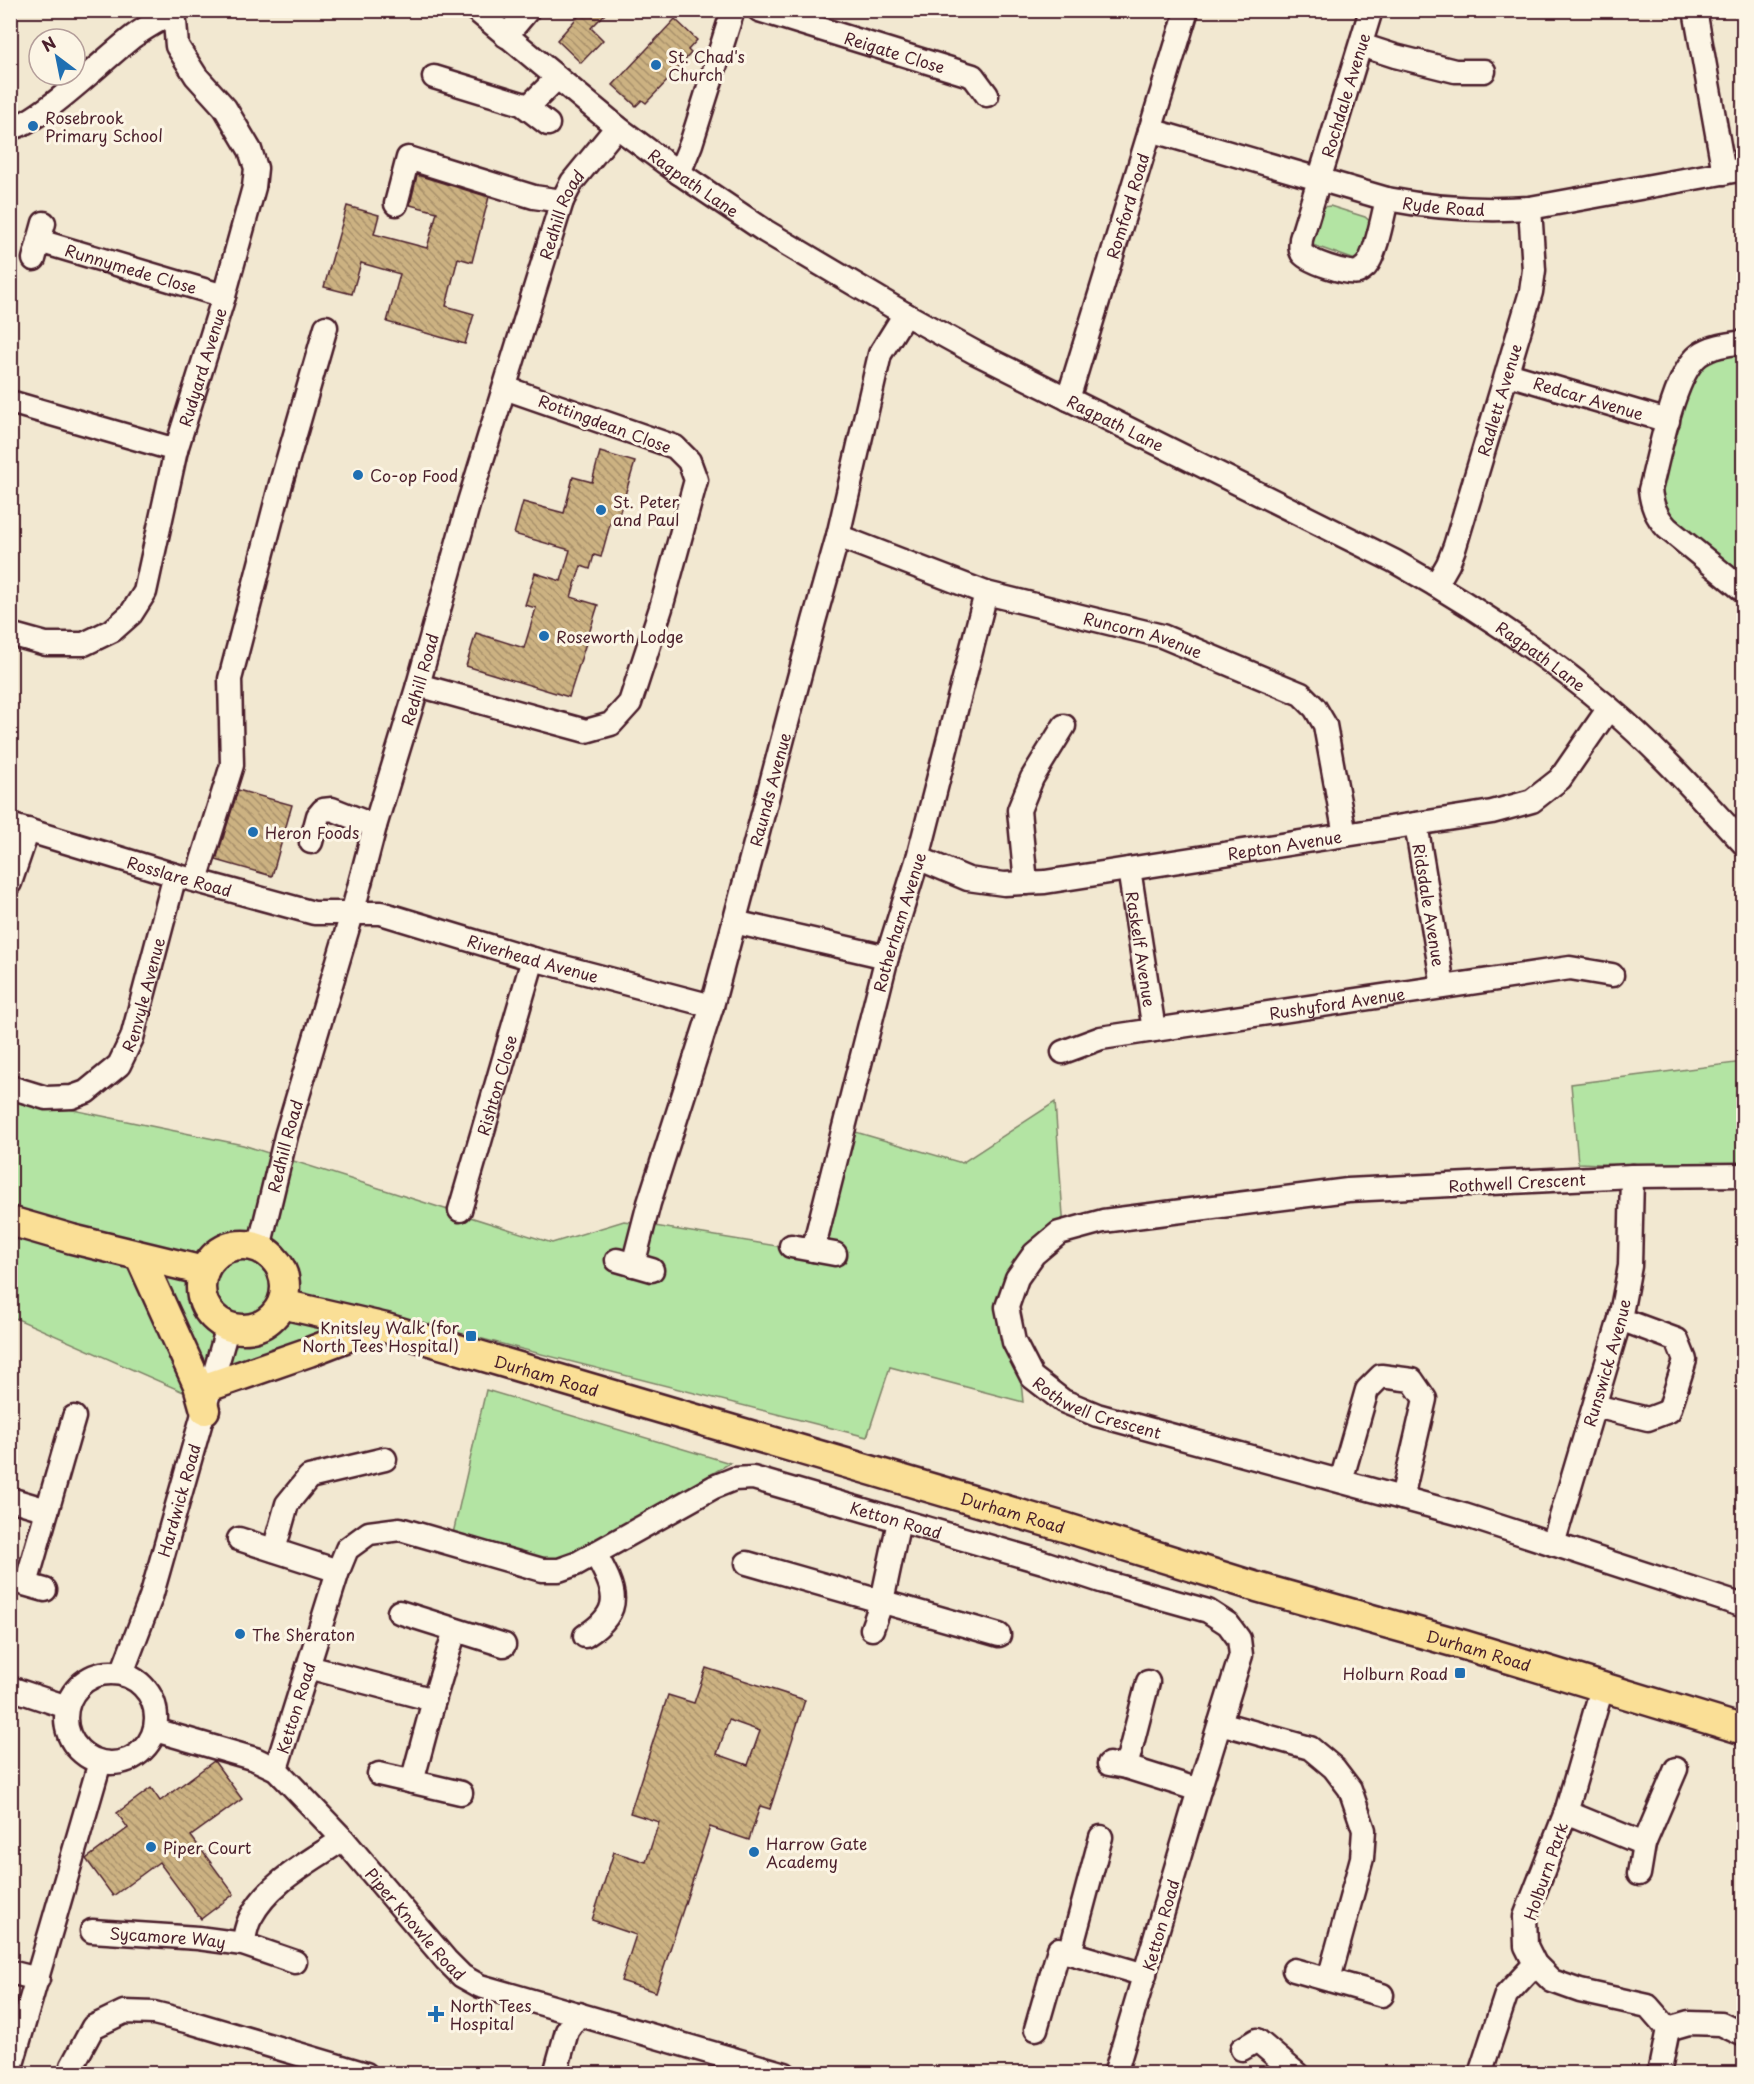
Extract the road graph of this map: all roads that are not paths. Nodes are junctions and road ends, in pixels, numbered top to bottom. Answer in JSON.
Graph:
{"nodes":[{"id":1,"x":476,"y":10,"type":"edge"},
{"id":2,"x":528,"y":10,"type":"edge"},
{"id":3,"x":733,"y":10,"type":"edge"},
{"id":4,"x":759,"y":10,"type":"edge"},
{"id":5,"x":1187,"y":10,"type":"edge"},
{"id":6,"x":1371,"y":10,"type":"edge"},
{"id":7,"x":1695,"y":10,"type":"edge"},
{"id":8,"x":174,"y":11,"type":"edge"},
{"id":9,"x":506,"y":36,"type":"junction"},
{"id":10,"x":1361,"y":45,"type":"junction"},
{"id":11,"x":1484,"y":71,"type":"dead end"},
{"id":12,"x":434,"y":77,"type":"dead end"},
{"id":13,"x":557,"y":78,"type":"junction"},
{"id":14,"x":987,"y":95,"type":"dead end"},
{"id":15,"x":528,"y":107,"type":"junction"},
{"id":16,"x":548,"y":124,"type":"dead end"},
{"id":17,"x":617,"y":127,"type":"junction"},
{"id":18,"x":10,"y":128,"type":"edge"},
{"id":19,"x":1150,"y":130,"type":"junction"},
{"id":20,"x":1734,"y":171,"type":"edge"},
{"id":21,"x":679,"y":173,"type":"junction"},
{"id":22,"x":1319,"y":180,"type":"junction"},
{"id":23,"x":1387,"y":199,"type":"junction"},
{"id":24,"x":562,"y":201,"type":"junction"},
{"id":25,"x":396,"y":204,"type":"dead end"},
{"id":26,"x":1530,"y":208,"type":"junction"},
{"id":27,"x":39,"y":241,"type":"dead end"},
{"id":28,"x":224,"y":296,"type":"junction"},
{"id":29,"x":905,"y":314,"type":"junction"},
{"id":30,"x":326,"y":327,"type":"dead end"},
{"id":31,"x":1743,"y":342,"type":"edge"},
{"id":32,"x":1508,"y":374,"type":"junction"},
{"id":33,"x":505,"y":388,"type":"junction"},
{"id":34,"x":1068,"y":399,"type":"junction"},
{"id":35,"x":10,"y":402,"type":"edge"},
{"id":36,"x":1668,"y":422,"type":"junction"},
{"id":37,"x":176,"y":450,"type":"junction"},
{"id":38,"x":838,"y":536,"type":"junction"},
{"id":39,"x":1436,"y":585,"type":"junction"},
{"id":40,"x":1743,"y":591,"type":"edge"},
{"id":41,"x":986,"y":593,"type":"junction"},
{"id":42,"x":10,"y":634,"type":"edge"},
{"id":43,"x":418,"y":685,"type":"junction"},
{"id":44,"x":1609,"y":708,"type":"junction"},
{"id":45,"x":1064,"y":726,"type":"dead end"},
{"id":46,"x":1416,"y":824,"type":"junction"},
{"id":47,"x":375,"y":826,"type":"junction"},
{"id":48,"x":19,"y":827,"type":"edge"},
{"id":49,"x":1345,"y":835,"type":"junction"},
{"id":50,"x":310,"y":842,"type":"dead end"},
{"id":51,"x":1743,"y":844,"type":"edge"},
{"id":52,"x":918,"y":858,"type":"junction"},
{"id":53,"x":1129,"y":869,"type":"junction"},
{"id":54,"x":186,"y":878,"type":"junction"},
{"id":55,"x":10,"y":883,"type":"edge"},
{"id":56,"x":1026,"y":883,"type":"junction"},
{"id":57,"x":352,"y":914,"type":"junction"},
{"id":58,"x":734,"y":922,"type":"junction"},
{"id":59,"x":887,"y":957,"type":"junction"},
{"id":60,"x":533,"y":959,"type":"junction"},
{"id":61,"x":1612,"y":975,"type":"dead end"},
{"id":62,"x":1443,"y":986,"type":"junction"},
{"id":63,"x":712,"y":1006,"type":"junction"},
{"id":64,"x":1154,"y":1030,"type":"junction"},
{"id":65,"x":1063,"y":1052,"type":"dead end"},
{"id":66,"x":10,"y":1087,"type":"edge"},
{"id":67,"x":1743,"y":1175,"type":"edge"},
{"id":68,"x":1632,"y":1176,"type":"junction"},
{"id":69,"x":460,"y":1210,"type":"dead end"},
{"id":70,"x":10,"y":1221,"type":"edge"},
{"id":71,"x":259,"y":1248,"type":"junction"},
{"id":72,"x":835,"y":1254,"type":"dead end"},
{"id":73,"x":140,"y":1257,"type":"junction"},
{"id":74,"x":634,"y":1265,"type":"dead end"},
{"id":75,"x":204,"y":1271,"type":"junction"},
{"id":76,"x":282,"y":1304,"type":"junction"},
{"id":77,"x":1620,"y":1319,"type":"junction"},
{"id":78,"x":228,"y":1326,"type":"junction"},
{"id":79,"x":376,"y":1326,"type":"junction"},
{"id":80,"x":208,"y":1398,"type":"junction"},
{"id":81,"x":1595,"y":1406,"type":"junction"},
{"id":82,"x":74,"y":1417,"type":"dead end"},
{"id":83,"x":385,"y":1459,"type":"dead end"},
{"id":84,"x":1341,"y":1481,"type":"junction"},
{"id":85,"x":1402,"y":1498,"type":"junction"},
{"id":86,"x":10,"y":1499,"type":"edge"},
{"id":87,"x":47,"y":1510,"type":"junction"},
{"id":88,"x":899,"y":1521,"type":"junction"},
{"id":89,"x":239,"y":1539,"type":"dead end"},
{"id":90,"x":1553,"y":1545,"type":"junction"},
{"id":91,"x":274,"y":1550,"type":"junction"},
{"id":92,"x":595,"y":1553,"type":"junction"},
{"id":93,"x":747,"y":1563,"type":"dead end"},
{"id":94,"x":338,"y":1571,"type":"junction"},
{"id":95,"x":27,"y":1585,"type":"edge"},
{"id":96,"x":882,"y":1601,"type":"junction"},
{"id":97,"x":1743,"y":1606,"type":"edge"},
{"id":98,"x":399,"y":1612,"type":"dead end"},
{"id":99,"x":872,"y":1629,"type":"dead end"},
{"id":100,"x":455,"y":1630,"type":"junction"},
{"id":101,"x":999,"y":1635,"type":"dead end"},
{"id":102,"x":585,"y":1636,"type":"dead end"},
{"id":103,"x":504,"y":1645,"type":"dead end"},
{"id":104,"x":308,"y":1667,"type":"junction"},
{"id":105,"x":122,"y":1673,"type":"junction"},
{"id":106,"x":1148,"y":1682,"type":"dead end"},
{"id":107,"x":10,"y":1688,"type":"edge"},
{"id":108,"x":1602,"y":1688,"type":"junction"},
{"id":109,"x":434,"y":1700,"type":"junction"},
{"id":110,"x":67,"y":1707,"type":"junction"},
{"id":111,"x":1221,"y":1722,"type":"junction"},
{"id":112,"x":155,"y":1730,"type":"junction"},
{"id":113,"x":1743,"y":1730,"type":"edge"},
{"id":114,"x":100,"y":1762,"type":"junction"},
{"id":115,"x":276,"y":1768,"type":"junction"},
{"id":116,"x":1676,"y":1769,"type":"dead end"},
{"id":117,"x":379,"y":1774,"type":"dead end"},
{"id":118,"x":412,"y":1782,"type":"junction"},
{"id":119,"x":1198,"y":1790,"type":"junction"},
{"id":120,"x":461,"y":1793,"type":"dead end"},
{"id":121,"x":1566,"y":1812,"type":"junction"},
{"id":122,"x":1101,"y":1837,"type":"dead end"},
{"id":123,"x":343,"y":1839,"type":"junction"},
{"id":124,"x":1644,"y":1844,"type":"junction"},
{"id":125,"x":1639,"y":1874,"type":"dead end"},
{"id":126,"x":92,"y":1932,"type":"dead end"},
{"id":127,"x":243,"y":1944,"type":"junction"},
{"id":128,"x":1070,"y":1953,"type":"junction"},
{"id":129,"x":296,"y":1962,"type":"dead end"},
{"id":130,"x":1535,"y":1964,"type":"junction"},
{"id":131,"x":1294,"y":1970,"type":"dead end"},
{"id":132,"x":10,"y":1972,"type":"edge"},
{"id":133,"x":1145,"y":1976,"type":"junction"},
{"id":134,"x":38,"y":1979,"type":"junction"},
{"id":135,"x":1329,"y":1979,"type":"junction"},
{"id":136,"x":1382,"y":1995,"type":"dead end"},
{"id":137,"x":579,"y":2014,"type":"junction"},
{"id":138,"x":1036,"y":2029,"type":"dead end"},
{"id":139,"x":1668,"y":2029,"type":"junction"},
{"id":140,"x":1743,"y":2035,"type":"edge"},
{"id":141,"x":1242,"y":2049,"type":"dead end"},
{"id":142,"x":729,"y":2066,"type":"edge"},
{"id":143,"x":10,"y":2071,"type":"edge"},
{"id":144,"x":70,"y":2073,"type":"edge"},
{"id":145,"x":366,"y":2073,"type":"edge"},
{"id":146,"x":555,"y":2073,"type":"edge"},
{"id":147,"x":785,"y":2073,"type":"edge"},
{"id":148,"x":1115,"y":2073,"type":"edge"},
{"id":149,"x":1297,"y":2073,"type":"edge"},
{"id":150,"x":1480,"y":2073,"type":"edge"},
{"id":151,"x":1659,"y":2073,"type":"edge"}],
"edges":[{"from":1,"to":9,"type":"street","name":"Ragpath Lane"},
{"from":2,"to":9,"type":"street"},
{"from":3,"to":21,"type":"street"},
{"from":4,"to":14,"type":"street","name":"Reigate Close"},
{"from":5,"to":19,"type":"street","name":"Romford Road"},
{"from":6,"to":10,"type":"street","name":"Rochdale Avenue"},
{"from":7,"to":20,"type":"street"},
{"from":8,"to":18,"type":"street"},
{"from":8,"to":28,"type":"street","name":"Rudyard Avenue"},
{"from":9,"to":13,"type":"street","name":"Ragpath Lane"},
{"from":10,"to":11,"type":"street"},
{"from":10,"to":22,"type":"street","name":"Rochdale Avenue"},
{"from":12,"to":15,"type":"street"},
{"from":13,"to":15,"type":"street"},
{"from":13,"to":17,"type":"street","name":"Ragpath Lane"},
{"from":15,"to":16,"type":"street"},
{"from":17,"to":21,"type":"street","name":"Ragpath Lane"},
{"from":17,"to":24,"type":"street","name":"Redhill Road"},
{"from":19,"to":22,"type":"street","name":"Ryde Road"},
{"from":19,"to":34,"type":"street","name":"Romford Road"},
{"from":20,"to":26,"type":"street","name":"Ryde Road"},
{"from":21,"to":29,"type":"street","name":"Ragpath Lane"},
{"from":22,"to":23,"type":"street","name":"Ryde Road"},
{"from":22,"to":23,"type":"street","name":"Rochdale Avenue"},
{"from":23,"to":26,"type":"street","name":"Ryde Road"},
{"from":24,"to":25,"type":"street"},
{"from":24,"to":33,"type":"street","name":"Redhill Road"},
{"from":26,"to":32,"type":"street","name":"Radlett Avenue"},
{"from":27,"to":28,"type":"street","name":"Runnymede Close"},
{"from":28,"to":37,"type":"street","name":"Rudyard Avenue"},
{"from":29,"to":34,"type":"street","name":"Ragpath Lane"},
{"from":29,"to":38,"type":"street","name":"Raunds Avenue"},
{"from":30,"to":54,"type":"street","name":"Renvyle Avenue"},
{"from":31,"to":36,"type":"street"},
{"from":32,"to":36,"type":"street","name":"Redcar Avenue"},
{"from":32,"to":39,"type":"street","name":"Radlett Avenue"},
{"from":33,"to":43,"type":"street","name":"Redhill Road"},
{"from":33,"to":43,"type":"street","name":"Rottingdean Close"},
{"from":34,"to":39,"type":"street","name":"Ragpath Lane"},
{"from":35,"to":37,"type":"street"},
{"from":36,"to":40,"type":"street"},
{"from":37,"to":42,"type":"street","name":"Rudyard Avenue"},
{"from":38,"to":41,"type":"street","name":"Runcorn Avenue"},
{"from":38,"to":58,"type":"street","name":"Raunds Avenue"},
{"from":39,"to":44,"type":"street","name":"Ragpath Lane"},
{"from":41,"to":49,"type":"street","name":"Runcorn Avenue"},
{"from":41,"to":52,"type":"street","name":"Rotherham Avenue"},
{"from":43,"to":47,"type":"street","name":"Redhill Road"},
{"from":44,"to":46,"type":"street","name":"Repton Avenue"},
{"from":44,"to":51,"type":"street","name":"Ragpath Lane"},
{"from":45,"to":56,"type":"street"},
{"from":46,"to":49,"type":"street","name":"Repton Avenue"},
{"from":46,"to":62,"type":"street","name":"Ridsdale Avenue"},
{"from":47,"to":50,"type":"street"},
{"from":47,"to":57,"type":"street","name":"Redhill Road"},
{"from":48,"to":54,"type":"street","name":"Rosslare Road"},
{"from":48,"to":55,"type":"street"},
{"from":49,"to":53,"type":"street","name":"Repton Avenue"},
{"from":52,"to":56,"type":"street","name":"Repton Avenue"},
{"from":52,"to":59,"type":"street","name":"Rotherham Avenue"},
{"from":53,"to":56,"type":"street","name":"Repton Avenue"},
{"from":53,"to":64,"type":"street","name":"Raskelf Avenue"},
{"from":54,"to":57,"type":"street","name":"Rosslare Road"},
{"from":54,"to":66,"type":"street","name":"Renvyle Avenue"},
{"from":57,"to":60,"type":"street","name":"Riverhead Avenue"},
{"from":57,"to":71,"type":"street","name":"Redhill Road"},
{"from":58,"to":59,"type":"street"},
{"from":58,"to":63,"type":"street","name":"Raunds Avenue"},
{"from":59,"to":72,"type":"street","name":"Rotherham Avenue"},
{"from":60,"to":63,"type":"street","name":"Riverhead Avenue"},
{"from":60,"to":69,"type":"street","name":"Rishton Close"},
{"from":61,"to":62,"type":"street","name":"Rushyford Avenue"},
{"from":62,"to":64,"type":"street","name":"Rushyford Avenue"},
{"from":63,"to":74,"type":"street","name":"Raunds Avenue"},
{"from":64,"to":65,"type":"street","name":"Rushyford Avenue"},
{"from":67,"to":68,"type":"street","name":"Rothwell Crescent"},
{"from":68,"to":77,"type":"street","name":"Runswick Avenue"},
{"from":68,"to":84,"type":"street","name":"Rothwell Crescent"},
{"from":70,"to":73,"type":"main road"},
{"from":71,"to":75,"type":"main road"},
{"from":71,"to":76,"type":"main road"},
{"from":73,"to":75,"type":"main road"},
{"from":73,"to":80,"type":"main road"},
{"from":75,"to":78,"type":"main road"},
{"from":76,"to":78,"type":"main road"},
{"from":76,"to":79,"type":"main road","name":"Durham Road"},
{"from":77,"to":81,"type":"street","name":"Runswick Avenue"},
{"from":77,"to":81,"type":"street"},
{"from":78,"to":80,"type":"street","name":"Hardwick Road"},
{"from":79,"to":80,"type":"main road"},
{"from":79,"to":108,"type":"main road","name":"Durham Road"},
{"from":80,"to":105,"type":"street","name":"Hardwick Road"},
{"from":81,"to":90,"type":"street","name":"Runswick Avenue"},
{"from":82,"to":87,"type":"street"},
{"from":83,"to":91,"type":"street"},
{"from":84,"to":85,"type":"street","name":"Rothwell Crescent"},
{"from":84,"to":85,"type":"street"},
{"from":85,"to":90,"type":"street","name":"Rothwell Crescent"},
{"from":86,"to":87,"type":"street"},
{"from":87,"to":95,"type":"street"},
{"from":88,"to":92,"type":"street","name":"Ketton Road"},
{"from":88,"to":96,"type":"street"},
{"from":88,"to":111,"type":"street","name":"Ketton Road"},
{"from":89,"to":91,"type":"street"},
{"from":90,"to":97,"type":"street","name":"Rothwell Crescent"},
{"from":91,"to":94,"type":"street"},
{"from":92,"to":94,"type":"street","name":"Ketton Road"},
{"from":92,"to":102,"type":"street"},
{"from":93,"to":96,"type":"street"},
{"from":94,"to":104,"type":"street","name":"Ketton Road"},
{"from":96,"to":99,"type":"street"},
{"from":96,"to":101,"type":"street"},
{"from":98,"to":100,"type":"street"},
{"from":100,"to":103,"type":"street"},
{"from":100,"to":109,"type":"street"},
{"from":104,"to":109,"type":"street"},
{"from":104,"to":115,"type":"street","name":"Ketton Road"},
{"from":105,"to":110,"type":"street"},
{"from":105,"to":112,"type":"street"},
{"from":106,"to":119,"type":"street"},
{"from":107,"to":110,"type":"street"},
{"from":108,"to":113,"type":"main road","name":"Durham Road"},
{"from":108,"to":121,"type":"street","name":"Holburn Park"},
{"from":109,"to":118,"type":"street"},
{"from":110,"to":114,"type":"street"},
{"from":111,"to":119,"type":"street","name":"Ketton Road"},
{"from":111,"to":135,"type":"street"},
{"from":112,"to":114,"type":"street"},
{"from":112,"to":115,"type":"street","name":"Piper Knowle Road"},
{"from":114,"to":134,"type":"street"},
{"from":115,"to":123,"type":"street","name":"Piper Knowle Road"},
{"from":116,"to":124,"type":"street"},
{"from":117,"to":118,"type":"street"},
{"from":118,"to":120,"type":"street"},
{"from":119,"to":133,"type":"street","name":"Ketton Road"},
{"from":121,"to":124,"type":"street","name":"Holburn Park"},
{"from":121,"to":130,"type":"street","name":"Holburn Park"},
{"from":122,"to":128,"type":"street"},
{"from":123,"to":127,"type":"street","name":"Sycamore Way"},
{"from":123,"to":137,"type":"street","name":"Piper Knowle Road"},
{"from":124,"to":125,"type":"street"},
{"from":126,"to":127,"type":"street","name":"Sycamore Way"},
{"from":127,"to":129,"type":"street","name":"Sycamore Way"},
{"from":128,"to":133,"type":"street"},
{"from":128,"to":138,"type":"street"},
{"from":130,"to":139,"type":"street"},
{"from":130,"to":150,"type":"street"},
{"from":131,"to":135,"type":"street"},
{"from":132,"to":134,"type":"street"},
{"from":133,"to":148,"type":"street","name":"Ketton Road"},
{"from":134,"to":143,"type":"street"},
{"from":135,"to":136,"type":"street"},
{"from":137,"to":142,"type":"street","name":"Piper Knowle Road"},
{"from":137,"to":146,"type":"street"},
{"from":139,"to":140,"type":"street"},
{"from":139,"to":151,"type":"street"},
{"from":141,"to":149,"type":"street"},
{"from":142,"to":147,"type":"street","name":"Piper Knowle Road"},
{"from":144,"to":145,"type":"street"}]}
